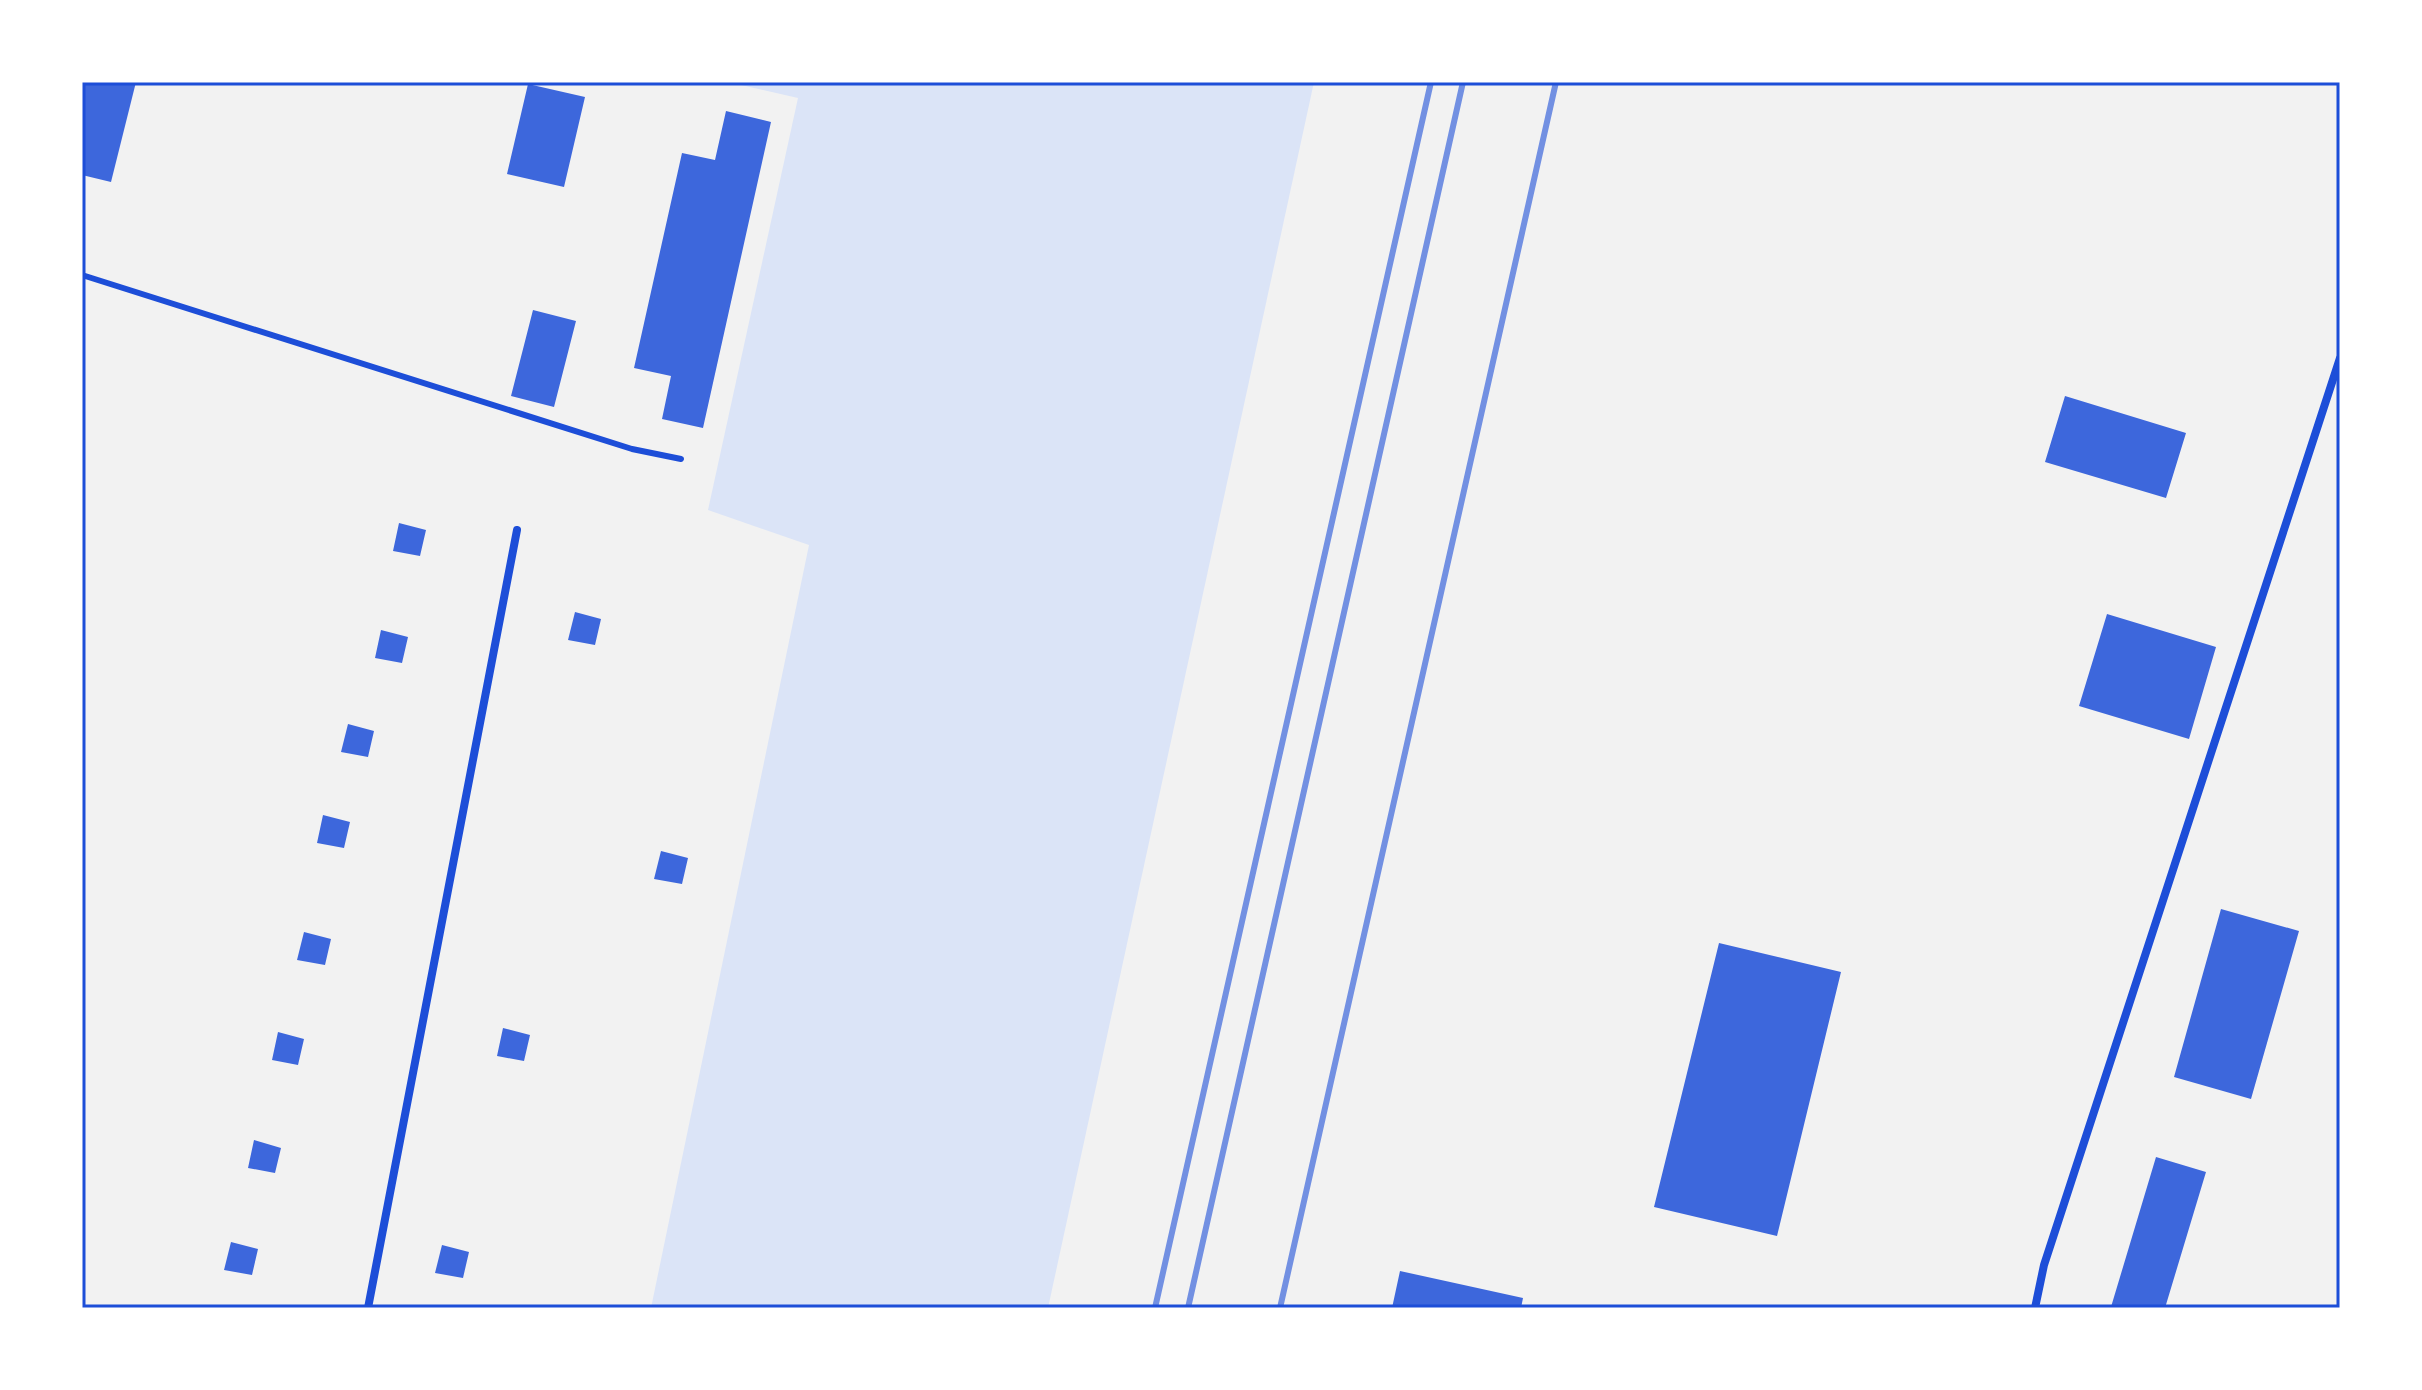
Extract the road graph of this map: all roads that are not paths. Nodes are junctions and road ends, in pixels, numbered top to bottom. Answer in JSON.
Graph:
{"nodes":[{"id":1,"x":82,"y":275,"type":"edge"},
{"id":2,"x":2340,"y":358,"type":"edge"},
{"id":3,"x":681,"y":459,"type":"dead end"},
{"id":4,"x":517,"y":530,"type":"dead end"},
{"id":5,"x":368,"y":1308,"type":"edge"},
{"id":6,"x":2035,"y":1308,"type":"edge"}],
"edges":[{"from":1,"to":3,"type":"lane"},
{"from":2,"to":6,"type":"street"},
{"from":4,"to":5,"type":"street"}]}
